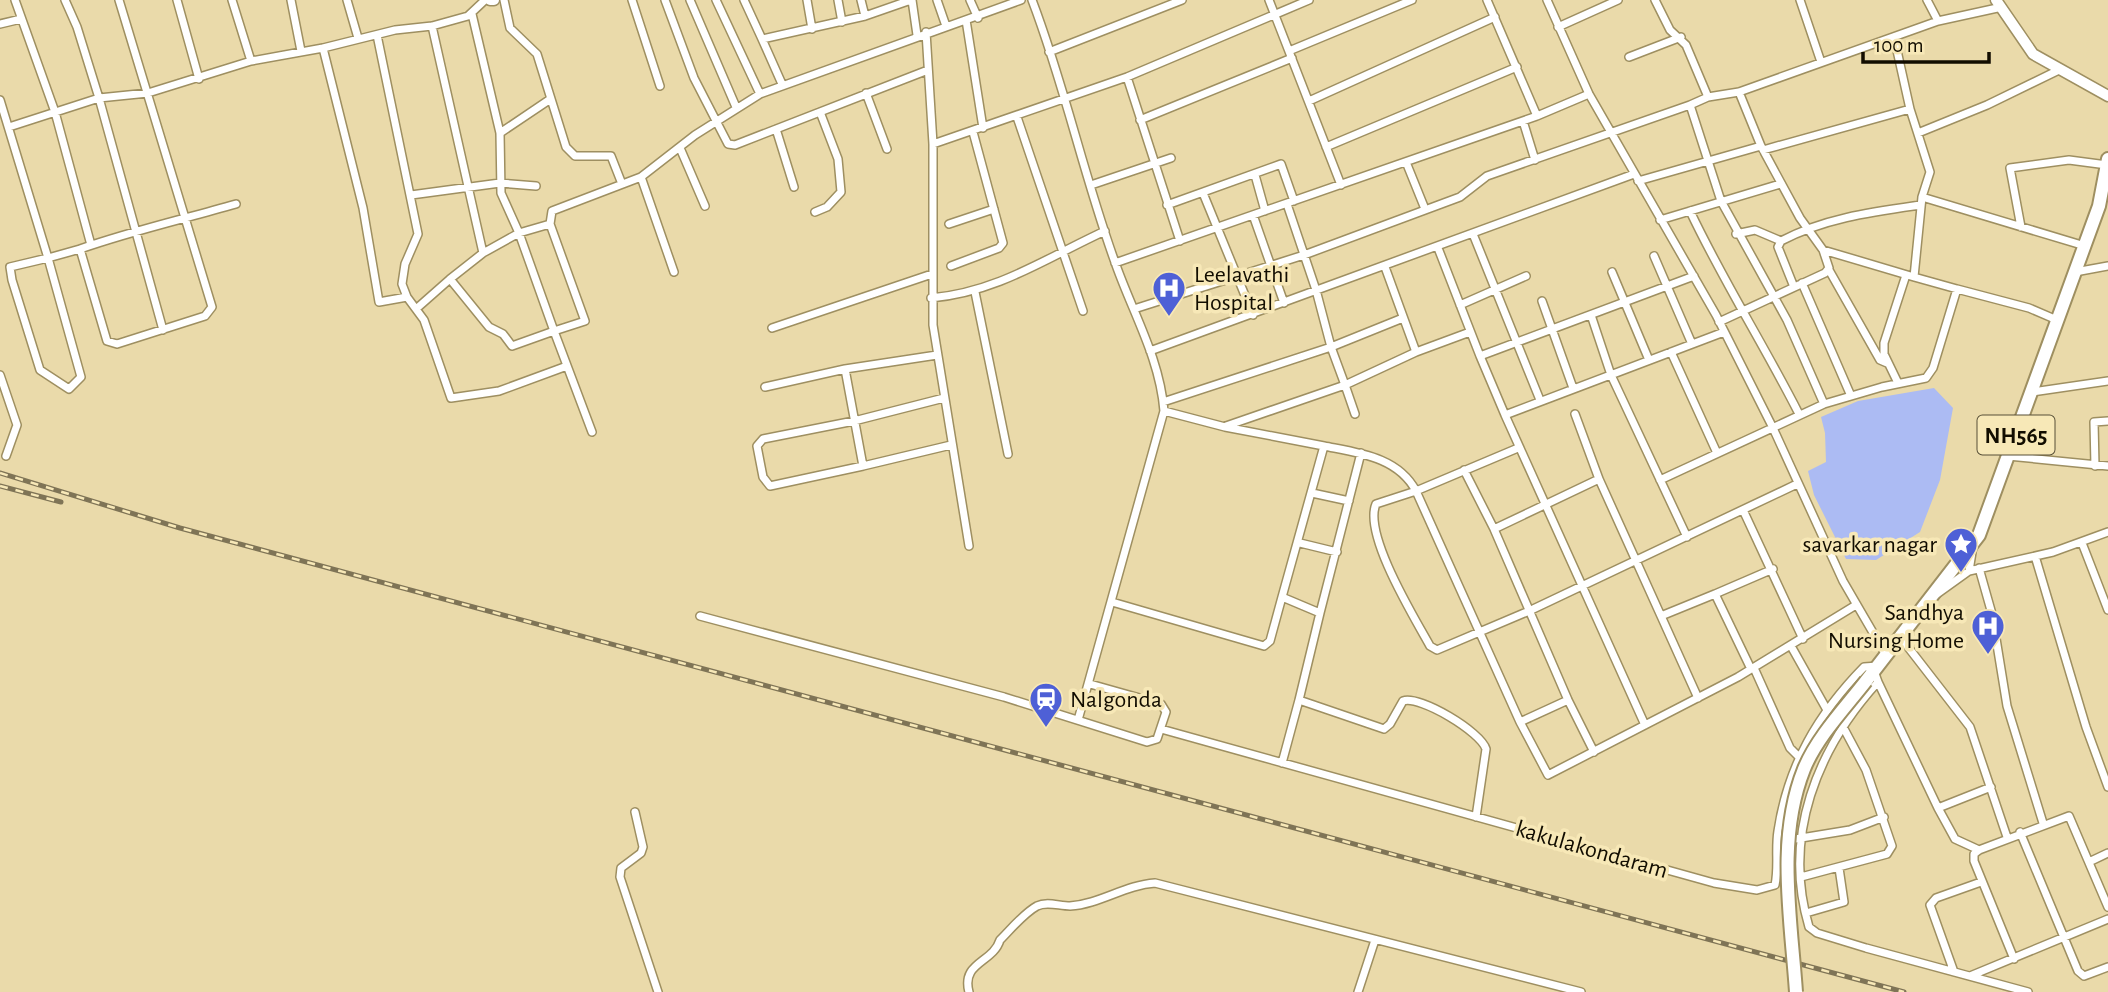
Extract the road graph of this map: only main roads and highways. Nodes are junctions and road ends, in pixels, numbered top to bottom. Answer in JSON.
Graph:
{"nodes":[{"id":1,"x":2108,"y":162,"type":"edge"},
{"id":2,"x":1796,"y":992,"type":"edge"}],
"edges":[{"from":1,"to":2,"type":"highway","number":"NH565","bridge":true}]}
